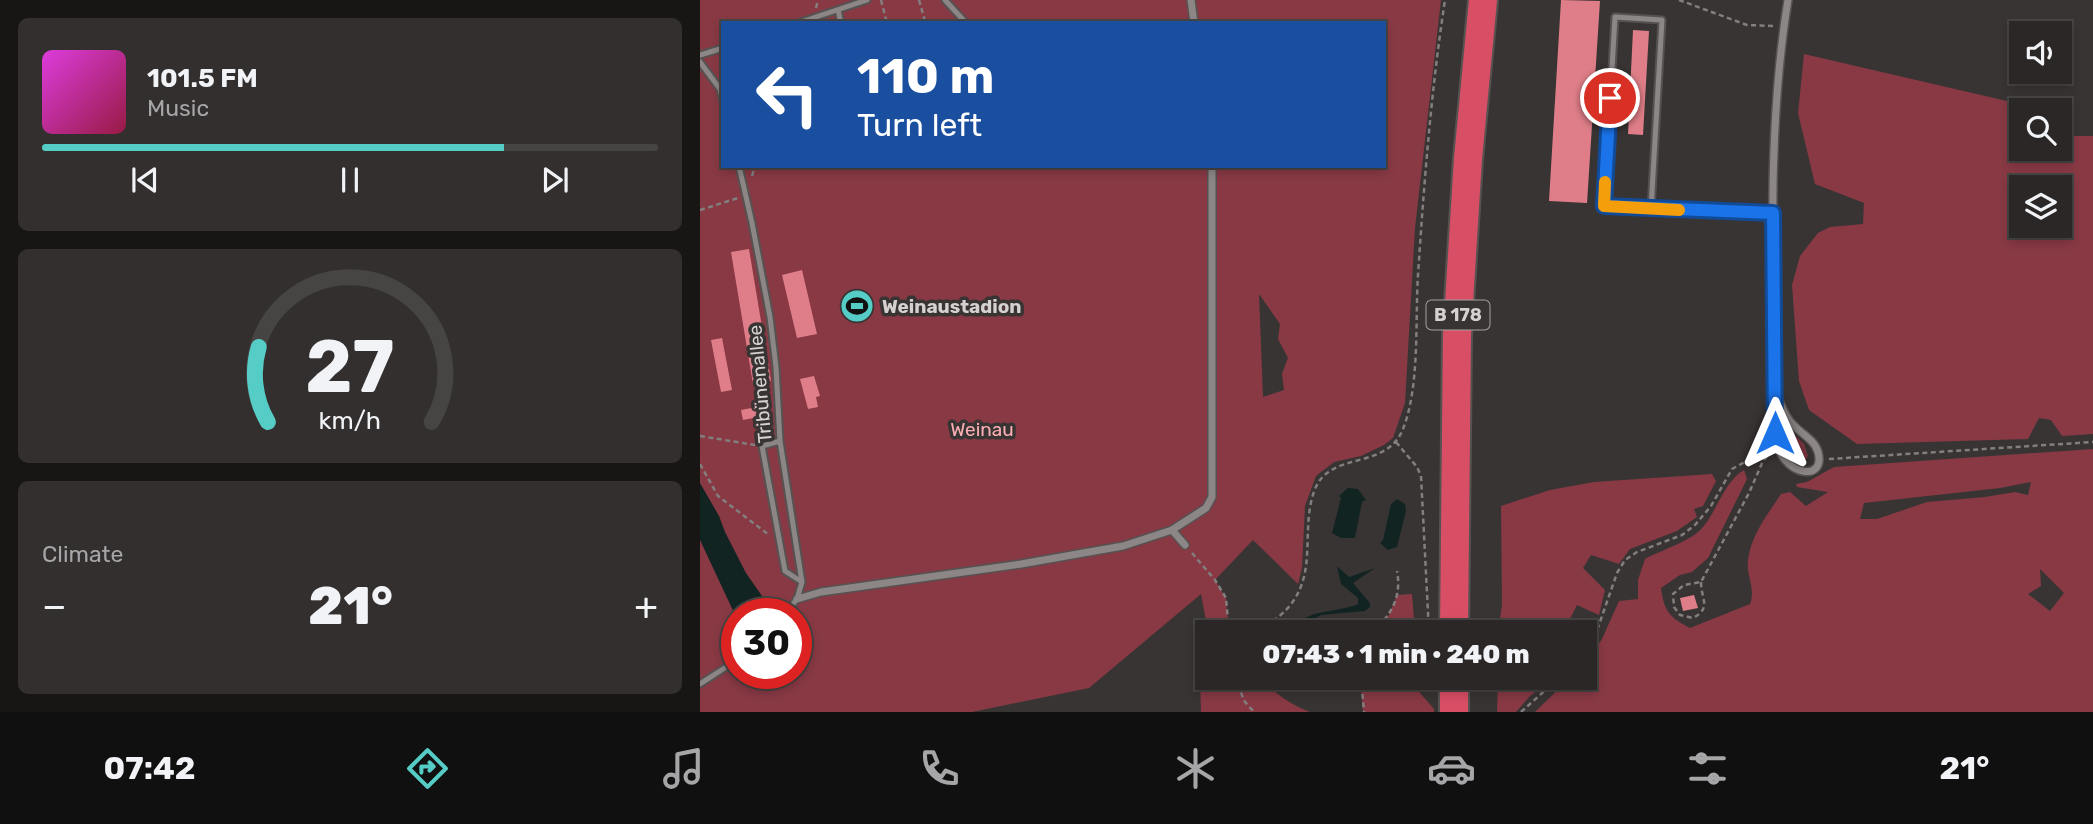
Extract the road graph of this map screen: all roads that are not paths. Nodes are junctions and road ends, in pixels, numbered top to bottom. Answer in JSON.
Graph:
{"nodes":[{"id":1,"x":867,"y":0,"type":"edge"},
{"id":2,"x":945,"y":0,"type":"edge"},
{"id":3,"x":1191,"y":0,"type":"edge"},
{"id":4,"x":1483,"y":0,"type":"edge"},
{"id":5,"x":1788,"y":0,"type":"edge"},
{"id":6,"x":838,"y":9,"type":"junction"},
{"id":7,"x":804,"y":21,"type":"edge"},
{"id":8,"x":841,"y":21,"type":"edge"},
{"id":9,"x":964,"y":21,"type":"edge"},
{"id":10,"x":1194,"y":21,"type":"edge"},
{"id":11,"x":721,"y":49,"type":"edge"},
{"id":12,"x":700,"y":55,"type":"edge"},
{"id":13,"x":700,"y":62,"type":"edge"},
{"id":14,"x":721,"y":86,"type":"edge"},
{"id":15,"x":720,"y":89,"type":"junction"},
{"id":16,"x":721,"y":93,"type":"edge"},
{"id":17,"x":739,"y":168,"type":"edge"},
{"id":18,"x":1212,"y":168,"type":"edge"},
{"id":19,"x":1651,"y":209,"type":"junction"},
{"id":20,"x":1773,"y":213,"type":"junction"},
{"id":21,"x":1775,"y":391,"type":"junction"},
{"id":22,"x":780,"y":441,"type":"junction"},
{"id":23,"x":1172,"y":530,"type":"junction"},
{"id":24,"x":1185,"y":545,"type":"road end"},
{"id":25,"x":802,"y":582,"type":"junction"},
{"id":26,"x":797,"y":598,"type":"edge"},
{"id":27,"x":800,"y":598,"type":"edge"},
{"id":28,"x":1454,"y":620,"type":"edge"},
{"id":29,"x":721,"y":670,"type":"edge"},
{"id":30,"x":700,"y":684,"type":"edge"},
{"id":31,"x":1454,"y":690,"type":"edge"},
{"id":32,"x":1454,"y":712,"type":"edge"}],
"edges":[{"from":1,"to":6,"type":"lane"},
{"from":2,"to":9,"type":"lane"},
{"from":3,"to":10,"type":"street"},
{"from":4,"to":28,"type":"highway","number":"B 178"},
{"from":5,"to":20,"type":"street"},
{"from":6,"to":7,"type":"lane"},
{"from":6,"to":8,"type":"lane"},
{"from":11,"to":12,"type":"lane"},
{"from":13,"to":15,"type":"lane"},
{"from":14,"to":15,"type":"lane"},
{"from":15,"to":16,"type":"lane"},
{"from":17,"to":22,"type":"lane","name":"Tribünenallee"},
{"from":18,"to":23,"type":"street"},
{"from":19,"to":19,"type":"lane"},
{"from":19,"to":20,"type":"lane"},
{"from":20,"to":21,"type":"street"},
{"from":21,"to":21,"type":"street"},
{"from":22,"to":25,"type":"lane","name":"Tribünenallee"},
{"from":22,"to":25,"type":"lane"},
{"from":23,"to":24,"type":"street"},
{"from":23,"to":27,"type":"street"},
{"from":25,"to":26,"type":"lane","name":"Tribünenallee"},
{"from":29,"to":30,"type":"lane"},
{"from":31,"to":32,"type":"highway"}]}
